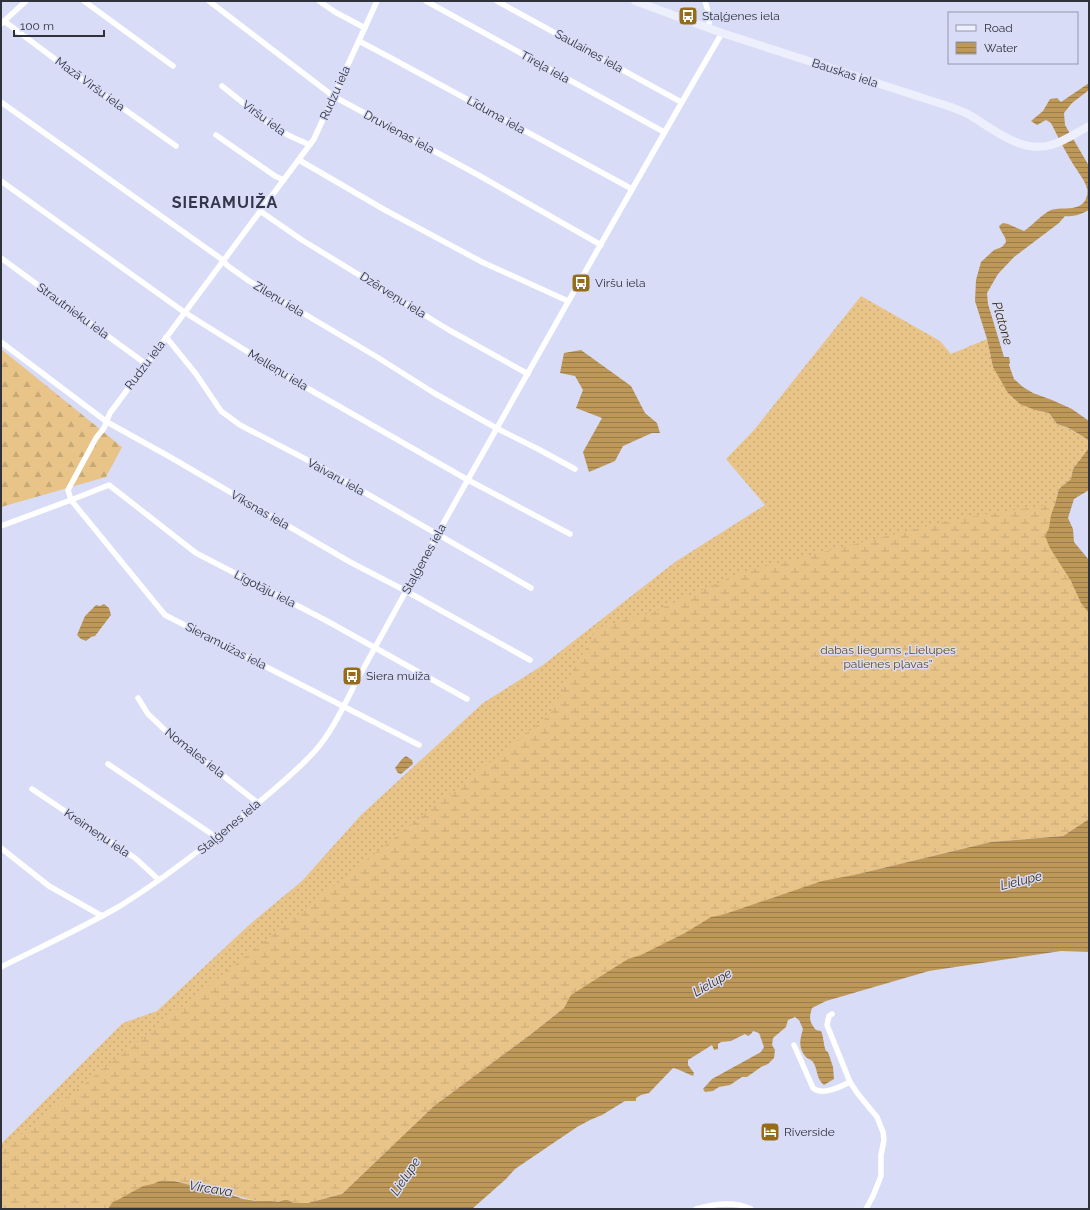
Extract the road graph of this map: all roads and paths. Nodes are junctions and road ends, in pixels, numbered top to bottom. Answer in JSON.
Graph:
{"nodes":[{"id":1,"x":26,"y":1,"type":"edge"},
{"id":2,"x":84,"y":1,"type":"edge"},
{"id":3,"x":209,"y":1,"type":"edge"},
{"id":4,"x":319,"y":1,"type":"edge"},
{"id":5,"x":377,"y":1,"type":"edge"},
{"id":6,"x":426,"y":1,"type":"edge"},
{"id":7,"x":497,"y":1,"type":"edge"},
{"id":8,"x":635,"y":1,"type":"edge"},
{"id":9,"x":705,"y":1,"type":"edge"},
{"id":10,"x":3,"y":22,"type":"edge"},
{"id":11,"x":365,"y":28,"type":"junction"},
{"id":12,"x":708,"y":28,"type":"junction"},
{"id":13,"x":722,"y":33,"type":"junction"},
{"id":14,"x":358,"y":41,"type":"junction"},
{"id":15,"x":173,"y":66,"type":"dead end"},
{"id":16,"x":222,"y":86,"type":"dead end"},
{"id":17,"x":333,"y":96,"type":"junction"},
{"id":18,"x":1,"y":102,"type":"edge"},
{"id":19,"x":681,"y":102,"type":"junction"},
{"id":20,"x":1086,"y":127,"type":"edge"},
{"id":21,"x":664,"y":132,"type":"junction"},
{"id":22,"x":216,"y":135,"type":"dead end"},
{"id":23,"x":310,"y":145,"type":"junction"},
{"id":24,"x":176,"y":146,"type":"dead end"},
{"id":25,"x":298,"y":160,"type":"junction"},
{"id":26,"x":284,"y":180,"type":"junction"},
{"id":27,"x":1,"y":181,"type":"edge"},
{"id":28,"x":632,"y":189,"type":"junction"},
{"id":29,"x":260,"y":211,"type":"junction"},
{"id":30,"x":601,"y":245,"type":"junction"},
{"id":31,"x":1,"y":258,"type":"edge"},
{"id":32,"x":224,"y":260,"type":"junction"},
{"id":33,"x":568,"y":301,"type":"junction"},
{"id":34,"x":184,"y":312,"type":"junction"},
{"id":35,"x":166,"y":337,"type":"junction"},
{"id":36,"x":1,"y":342,"type":"edge"},
{"id":37,"x":146,"y":364,"type":"junction"},
{"id":38,"x":528,"y":374,"type":"junction"},
{"id":39,"x":107,"y":422,"type":"junction"},
{"id":40,"x":498,"y":429,"type":"junction"},
{"id":41,"x":575,"y":470,"type":"dead end"},
{"id":42,"x":468,"y":480,"type":"junction"},
{"id":43,"x":71,"y":500,"type":"junction"},
{"id":44,"x":1,"y":526,"type":"edge"},
{"id":45,"x":438,"y":534,"type":"junction"},
{"id":46,"x":570,"y":534,"type":"dead end"},
{"id":47,"x":531,"y":588,"type":"dead end"},
{"id":48,"x":406,"y":590,"type":"junction"},
{"id":49,"x":375,"y":647,"type":"junction"},
{"id":50,"x":530,"y":660,"type":"dead end"},
{"id":51,"x":138,"y":698,"type":"dead end"},
{"id":52,"x":467,"y":699,"type":"dead end"},
{"id":53,"x":343,"y":706,"type":"junction"},
{"id":54,"x":419,"y":745,"type":"dead end"},
{"id":55,"x":108,"y":764,"type":"dead end"},
{"id":56,"x":32,"y":789,"type":"dead end"},
{"id":57,"x":258,"y":802,"type":"junction"},
{"id":58,"x":216,"y":837,"type":"junction"},
{"id":59,"x":1,"y":848,"type":"edge"},
{"id":60,"x":160,"y":880,"type":"junction"},
{"id":61,"x":102,"y":916,"type":"junction"},
{"id":62,"x":1,"y":967,"type":"edge"},
{"id":63,"x":832,"y":1014,"type":"dead end"},
{"id":64,"x":794,"y":1045,"type":"dead end"},
{"id":65,"x":850,"y":1082,"type":"junction"},
{"id":66,"x":696,"y":1209,"type":"edge"},
{"id":67,"x":751,"y":1209,"type":"edge"},
{"id":68,"x":866,"y":1209,"type":"edge"}],
"edges":[{"from":1,"to":10,"type":"street"},
{"from":2,"to":15,"type":"street"},
{"from":3,"to":17,"type":"street","name":"Druvienas iela"},
{"from":4,"to":11,"type":"street"},
{"from":5,"to":11,"type":"street","name":"Rudzu iela"},
{"from":6,"to":21,"type":"street","name":"Tīreļa iela"},
{"from":7,"to":19,"type":"street","name":"Saulaines iela"},
{"from":8,"to":12,"type":"street","name":"Bauskas iela"},
{"from":9,"to":12,"type":"street"},
{"from":10,"to":24,"type":"street","name":"Mazā Viršu iela"},
{"from":11,"to":14,"type":"street","name":"Rudzu iela"},
{"from":12,"to":13,"type":"street","name":"Bauskas iela"},
{"from":13,"to":19,"type":"street","name":"Staļģenes iela"},
{"from":13,"to":20,"type":"street","name":"Bauskas iela"},
{"from":14,"to":17,"type":"street","name":"Rudzu iela"},
{"from":14,"to":28,"type":"street","name":"Līduma iela"},
{"from":16,"to":23,"type":"street","name":"Viršu iela"},
{"from":17,"to":23,"type":"street","name":"Rudzu iela"},
{"from":17,"to":30,"type":"street","name":"Druvienas iela"},
{"from":18,"to":32,"type":"street","name":"Zileņu iela"},
{"from":19,"to":21,"type":"street","name":"Staļģenes iela"},
{"from":21,"to":28,"type":"street","name":"Staļģenes iela"},
{"from":22,"to":26,"type":"street"},
{"from":23,"to":25,"type":"street","name":"Rudzu iela"},
{"from":25,"to":26,"type":"street","name":"Rudzu iela"},
{"from":25,"to":33,"type":"street"},
{"from":26,"to":29,"type":"street","name":"Rudzu iela"},
{"from":27,"to":34,"type":"street","name":"Melleņu iela"},
{"from":28,"to":30,"type":"street","name":"Staļģenes iela"},
{"from":29,"to":32,"type":"street","name":"Rudzu iela"},
{"from":29,"to":38,"type":"street","name":"Dzērveņu iela"},
{"from":30,"to":33,"type":"street","name":"Staļģenes iela"},
{"from":31,"to":37,"type":"street","name":"Strautnieku iela"},
{"from":32,"to":34,"type":"street","name":"Rudzu iela"},
{"from":32,"to":40,"type":"street","name":"Zileņu iela"},
{"from":33,"to":38,"type":"street","name":"Staļģenes iela"},
{"from":34,"to":35,"type":"street","name":"Rudzu iela"},
{"from":34,"to":42,"type":"street","name":"Melleņu iela"},
{"from":35,"to":37,"type":"street","name":"Rudzu iela"},
{"from":35,"to":45,"type":"street","name":"Vaivaru iela"},
{"from":36,"to":39,"type":"street","name":"Vīksnas iela"},
{"from":37,"to":39,"type":"street","name":"Rudzu iela"},
{"from":38,"to":40,"type":"street","name":"Staļģenes iela"},
{"from":39,"to":43,"type":"street","name":"Rudzu iela"},
{"from":39,"to":48,"type":"street","name":"Vīksnas iela"},
{"from":40,"to":41,"type":"street","name":"Zileņu iela"},
{"from":40,"to":42,"type":"street","name":"Staļģenes iela"},
{"from":42,"to":45,"type":"street","name":"Staļģenes iela"},
{"from":42,"to":46,"type":"street","name":"Melleņu iela"},
{"from":43,"to":44,"type":"street"},
{"from":43,"to":49,"type":"street","name":"Līgotāju iela"},
{"from":43,"to":53,"type":"street","name":"Sieramuižas iela"},
{"from":45,"to":47,"type":"street","name":"Vaivaru iela"},
{"from":45,"to":48,"type":"street","name":"Staļģenes iela"},
{"from":48,"to":49,"type":"street","name":"Staļģenes iela"},
{"from":48,"to":50,"type":"street","name":"Vīksnas iela"},
{"from":49,"to":52,"type":"street","name":"Līgotāju iela"},
{"from":49,"to":53,"type":"street","name":"Staļģenes iela"},
{"from":51,"to":57,"type":"street","name":"Nomales iela"},
{"from":53,"to":54,"type":"street","name":"Sieramuižas iela"},
{"from":53,"to":57,"type":"street","name":"Staļģenes iela"},
{"from":55,"to":58,"type":"street"},
{"from":56,"to":60,"type":"street","name":"Kreimeņu iela"},
{"from":57,"to":58,"type":"street","name":"Staļģenes iela"},
{"from":58,"to":60,"type":"street","name":"Staļģenes iela"},
{"from":59,"to":61,"type":"street"},
{"from":60,"to":61,"type":"street","name":"Staļģenes iela"},
{"from":61,"to":62,"type":"street","name":"Staļģenes iela"},
{"from":63,"to":65,"type":"street"},
{"from":64,"to":65,"type":"street"},
{"from":65,"to":68,"type":"street"},
{"from":66,"to":67,"type":"street"}]}
